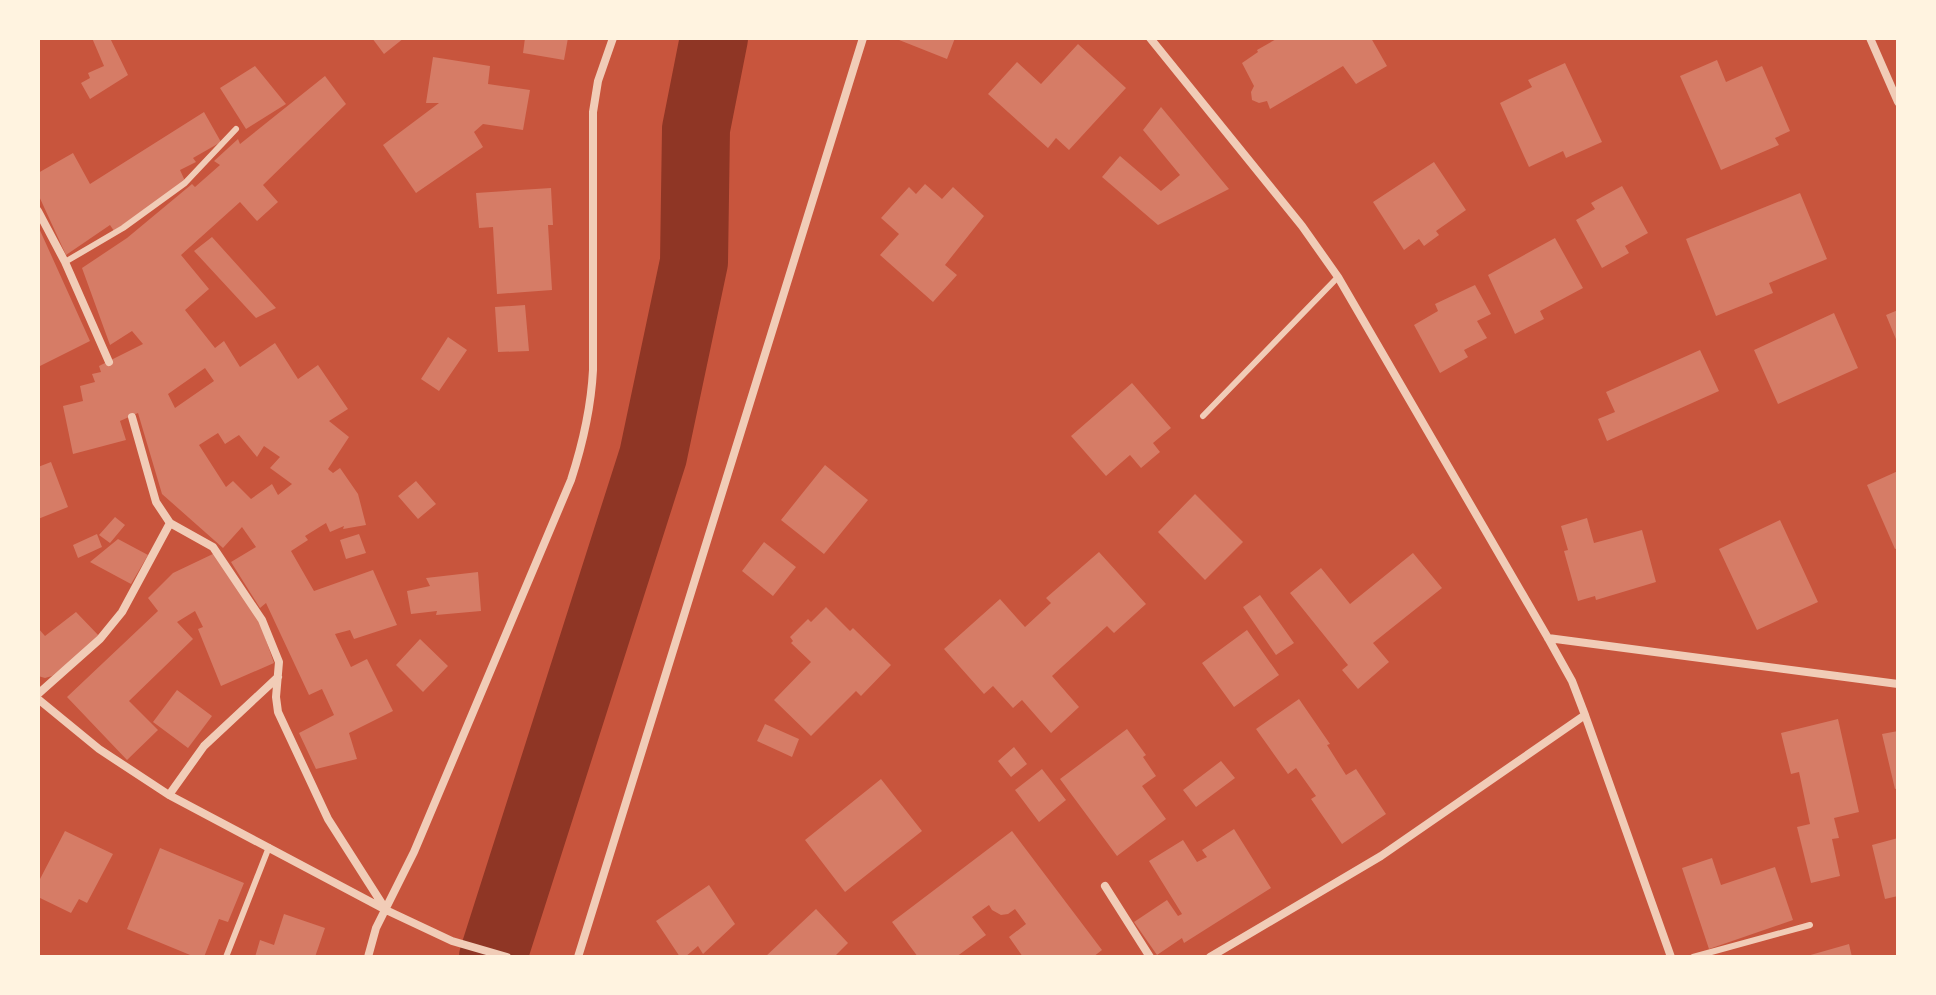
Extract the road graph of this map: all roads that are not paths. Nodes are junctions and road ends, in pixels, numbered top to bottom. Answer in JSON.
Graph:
{"nodes":[{"id":1,"x":613,"y":38,"type":"edge"},
{"id":2,"x":863,"y":38,"type":"edge"},
{"id":3,"x":1150,"y":38,"type":"edge"},
{"id":4,"x":1870,"y":38,"type":"edge"},
{"id":5,"x":1898,"y":102,"type":"edge"},
{"id":6,"x":236,"y":129,"type":"dead end"},
{"id":7,"x":38,"y":211,"type":"edge"},
{"id":8,"x":65,"y":262,"type":"junction"},
{"id":9,"x":1338,"y":277,"type":"junction"},
{"id":10,"x":109,"y":362,"type":"dead end"},
{"id":11,"x":1203,"y":416,"type":"dead end"},
{"id":12,"x":132,"y":417,"type":"dead end"},
{"id":13,"x":170,"y":523,"type":"junction"},
{"id":14,"x":1548,"y":638,"type":"junction"},
{"id":15,"x":278,"y":677,"type":"junction"},
{"id":16,"x":1898,"y":684,"type":"edge"},
{"id":17,"x":38,"y":697,"type":"edge"},
{"id":18,"x":1585,"y":715,"type":"junction"},
{"id":19,"x":169,"y":795,"type":"junction"},
{"id":20,"x":269,"y":847,"type":"junction"},
{"id":21,"x":1105,"y":886,"type":"dead end"},
{"id":22,"x":386,"y":910,"type":"junction"},
{"id":23,"x":1810,"y":925,"type":"dead end"},
{"id":24,"x":226,"y":957,"type":"edge"},
{"id":25,"x":368,"y":957,"type":"edge"},
{"id":26,"x":507,"y":957,"type":"edge"},
{"id":27,"x":578,"y":957,"type":"edge"},
{"id":28,"x":1150,"y":957,"type":"edge"},
{"id":29,"x":1210,"y":957,"type":"edge"},
{"id":30,"x":1671,"y":957,"type":"edge"},
{"id":31,"x":1693,"y":957,"type":"edge"}],
"edges":[{"from":1,"to":22,"type":"street"},
{"from":2,"to":27,"type":"street"},
{"from":3,"to":9,"type":"street"},
{"from":4,"to":5,"type":"street"},
{"from":6,"to":8,"type":"lane"},
{"from":7,"to":8,"type":"street"},
{"from":8,"to":10,"type":"street"},
{"from":9,"to":11,"type":"lane"},
{"from":9,"to":14,"type":"street"},
{"from":12,"to":13,"type":"street"},
{"from":13,"to":15,"type":"street"},
{"from":13,"to":17,"type":"street"},
{"from":14,"to":16,"type":"street"},
{"from":14,"to":18,"type":"street"},
{"from":15,"to":19,"type":"street"},
{"from":15,"to":22,"type":"street"},
{"from":17,"to":19,"type":"street"},
{"from":18,"to":29,"type":"street"},
{"from":18,"to":30,"type":"street"},
{"from":19,"to":20,"type":"street"},
{"from":20,"to":22,"type":"street"},
{"from":20,"to":24,"type":"lane"},
{"from":21,"to":28,"type":"street"},
{"from":22,"to":25,"type":"street"},
{"from":22,"to":26,"type":"street"},
{"from":23,"to":31,"type":"lane"}]}
